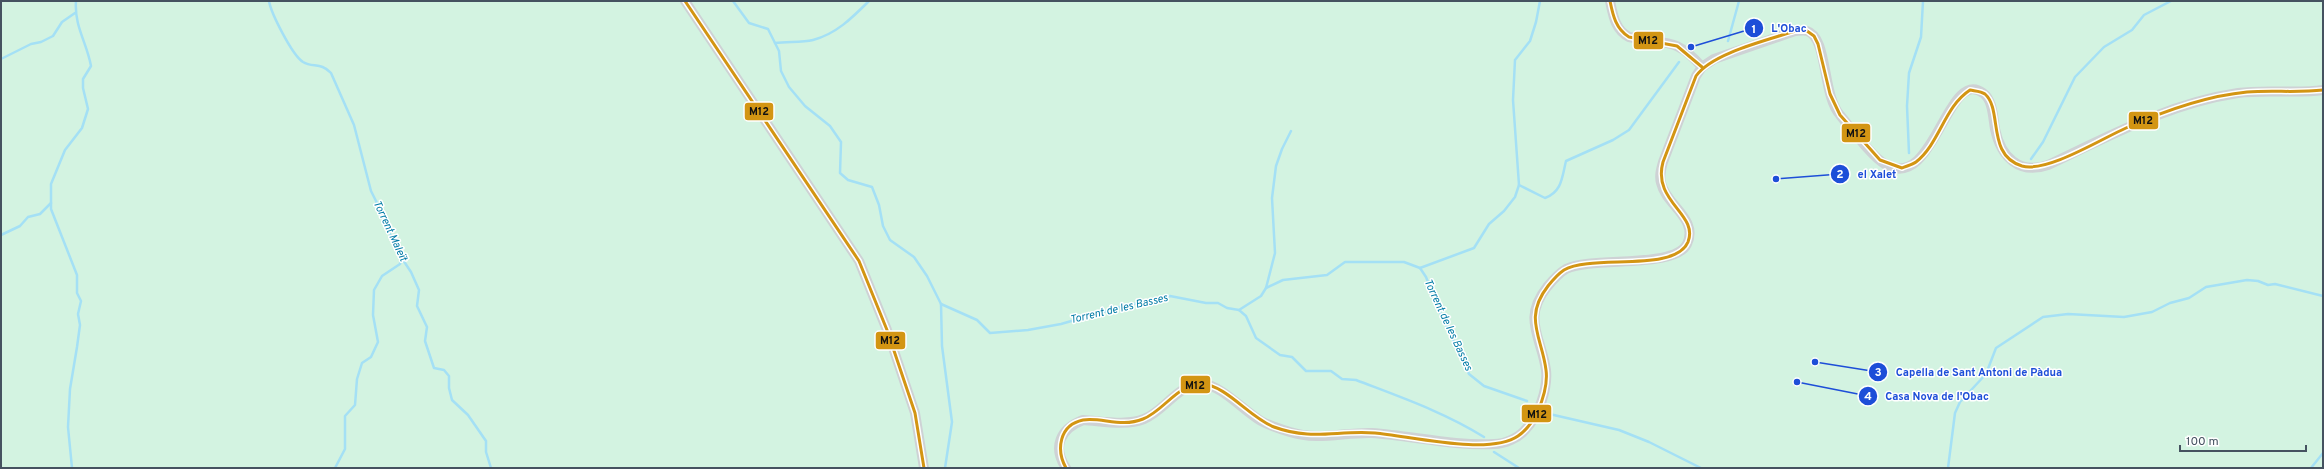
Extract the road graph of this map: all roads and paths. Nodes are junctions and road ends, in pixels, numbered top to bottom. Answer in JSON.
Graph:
{"nodes":[{"id":1,"x":685,"y":1,"type":"edge"},
{"id":2,"x":1610,"y":1,"type":"edge"},
{"id":3,"x":1702,"y":67,"type":"junction"},
{"id":4,"x":2323,"y":90,"type":"edge"},
{"id":5,"x":924,"y":468,"type":"edge"},
{"id":6,"x":1066,"y":468,"type":"edge"}],
"edges":[{"from":1,"to":5,"type":"street"},
{"from":2,"to":3,"type":"street"},
{"from":3,"to":4,"type":"street"},
{"from":3,"to":6,"type":"street"}]}
